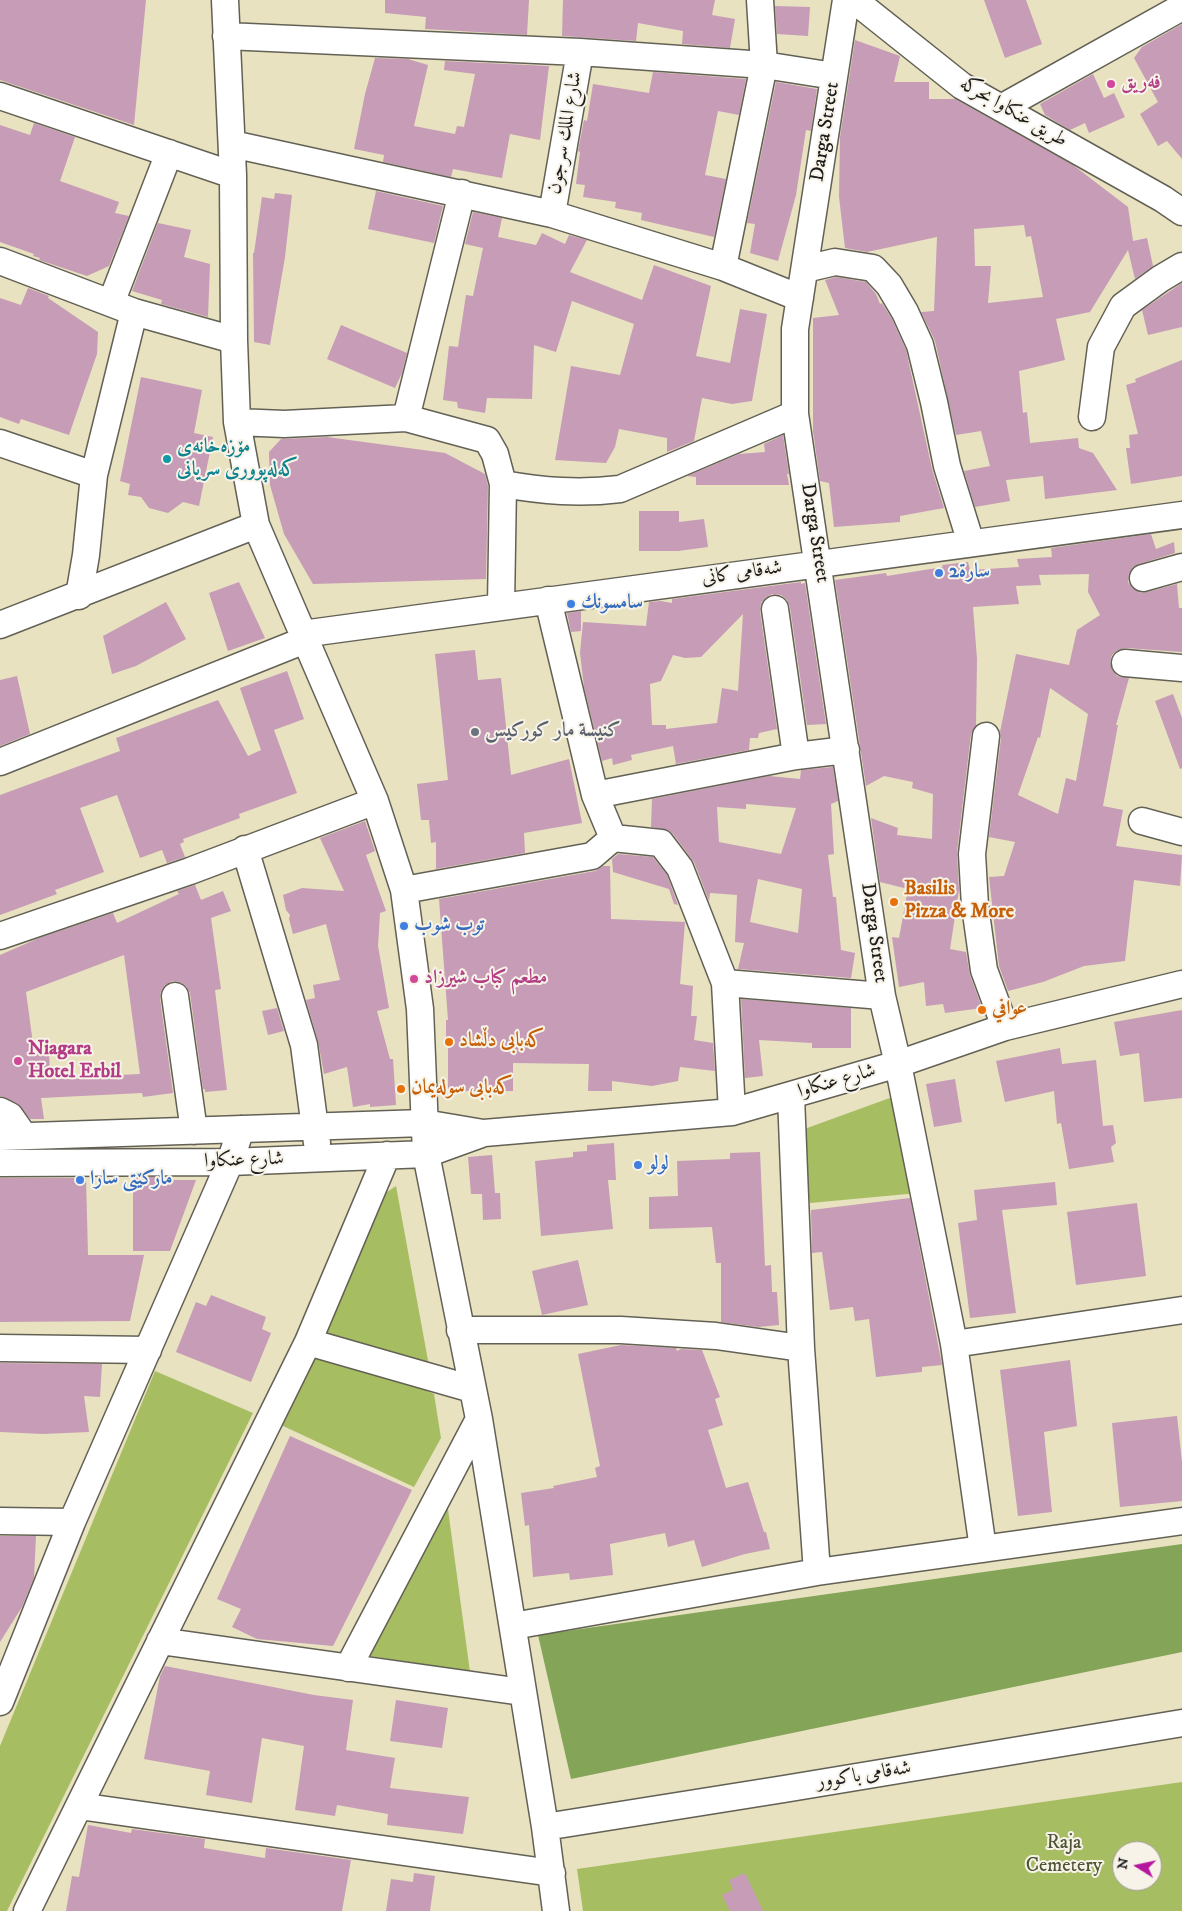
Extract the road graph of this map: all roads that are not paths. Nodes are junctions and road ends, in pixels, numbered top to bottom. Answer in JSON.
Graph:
{"nodes":[{"id":1,"x":225,"y":0,"type":"edge"},
{"id":2,"x":760,"y":0,"type":"edge"},
{"id":3,"x":846,"y":0,"type":"edge"},
{"id":4,"x":854,"y":0,"type":"edge"},
{"id":5,"x":1182,"y":7,"type":"edge"},
{"id":6,"x":226,"y":36,"type":"junction"},
{"id":7,"x":580,"y":52,"type":"junction"},
{"id":8,"x":764,"y":65,"type":"junction"},
{"id":9,"x":834,"y":76,"type":"junction"},
{"id":10,"x":0,"y":96,"type":"edge"},
{"id":11,"x":1002,"y":108,"type":"junction"},
{"id":12,"x":232,"y":144,"type":"junction"},
{"id":13,"x":169,"y":153,"type":"junction"},
{"id":14,"x":233,"y":175,"type":"junction"},
{"id":15,"x":462,"y":193,"type":"junction"},
{"id":16,"x":1182,"y":212,"type":"edge"},
{"id":17,"x":552,"y":214,"type":"junction"},
{"id":18,"x":0,"y":261,"type":"edge"},
{"id":19,"x":1182,"y":266,"type":"edge"},
{"id":20,"x":724,"y":267,"type":"junction"},
{"id":21,"x":805,"y":269,"type":"junction"},
{"id":22,"x":800,"y":298,"type":"junction"},
{"id":23,"x":123,"y":308,"type":"junction"},
{"id":24,"x":234,"y":340,"type":"junction"},
{"id":25,"x":795,"y":414,"type":"junction"},
{"id":26,"x":1092,"y":417,"type":"dead end"},
{"id":27,"x":406,"y":418,"type":"junction"},
{"id":28,"x":237,"y":422,"type":"junction"},
{"id":29,"x":0,"y":443,"type":"edge"},
{"id":30,"x":94,"y":475,"type":"junction"},
{"id":31,"x":503,"y":484,"type":"junction"},
{"id":32,"x":1182,"y":515,"type":"edge"},
{"id":33,"x":256,"y":525,"type":"junction"},
{"id":34,"x":971,"y":543,"type":"junction"},
{"id":35,"x":819,"y":563,"type":"junction"},
{"id":36,"x":1182,"y":567,"type":"edge"},
{"id":37,"x":1144,"y":578,"type":"dead end"},
{"id":38,"x":79,"y":596,"type":"junction"},
{"id":39,"x":548,"y":600,"type":"junction"},
{"id":40,"x":502,"y":606,"type":"junction"},
{"id":41,"x":775,"y":609,"type":"dead end"},
{"id":42,"x":0,"y":625,"type":"edge"},
{"id":43,"x":304,"y":637,"type":"junction"},
{"id":44,"x":1125,"y":662,"type":"dead end"},
{"id":45,"x":1182,"y":668,"type":"edge"},
{"id":46,"x":986,"y":736,"type":"dead end"},
{"id":47,"x":846,"y":750,"type":"junction"},
{"id":48,"x":796,"y":756,"type":"junction"},
{"id":49,"x":0,"y":762,"type":"edge"},
{"id":50,"x":595,"y":795,"type":"junction"},
{"id":51,"x":375,"y":801,"type":"junction"},
{"id":52,"x":1142,"y":821,"type":"dead end"},
{"id":53,"x":1182,"y":832,"type":"edge"},
{"id":54,"x":613,"y":838,"type":"junction"},
{"id":55,"x":245,"y":849,"type":"junction"},
{"id":56,"x":404,"y":890,"type":"junction"},
{"id":57,"x":0,"y":936,"type":"edge"},
{"id":58,"x":725,"y":983,"type":"junction"},
{"id":59,"x":1182,"y":984,"type":"edge"},
{"id":60,"x":175,"y":996,"type":"dead end"},
{"id":61,"x":882,"y":996,"type":"junction"},
{"id":62,"x":1005,"y":1027,"type":"junction"},
{"id":63,"x":898,"y":1064,"type":"junction"},
{"id":64,"x":790,"y":1096,"type":"junction"},
{"id":65,"x":0,"y":1111,"type":"edge"},
{"id":66,"x":732,"y":1112,"type":"junction"},
{"id":67,"x":424,"y":1123,"type":"junction"},
{"id":68,"x":315,"y":1126,"type":"junction"},
{"id":69,"x":241,"y":1129,"type":"junction"},
{"id":70,"x":194,"y":1131,"type":"junction"},
{"id":71,"x":484,"y":1133,"type":"junction"},
{"id":72,"x":12,"y":1137,"type":"edge"},
{"id":73,"x":426,"y":1154,"type":"junction"},
{"id":74,"x":387,"y":1155,"type":"junction"},
{"id":75,"x":319,"y":1158,"type":"junction"},
{"id":76,"x":230,"y":1162,"type":"junction"},
{"id":77,"x":0,"y":1163,"type":"edge"},
{"id":78,"x":1182,"y":1310,"type":"edge"},
{"id":79,"x":460,"y":1330,"type":"junction"},
{"id":80,"x":308,"y":1342,"type":"junction"},
{"id":81,"x":954,"y":1344,"type":"junction"},
{"id":82,"x":0,"y":1348,"type":"edge"},
{"id":83,"x":801,"y":1348,"type":"junction"},
{"id":84,"x":148,"y":1350,"type":"junction"},
{"id":85,"x":472,"y":1389,"type":"junction"},
{"id":86,"x":479,"y":1419,"type":"junction"},
{"id":87,"x":0,"y":1521,"type":"edge"},
{"id":88,"x":1182,"y":1521,"type":"edge"},
{"id":89,"x":72,"y":1522,"type":"junction"},
{"id":90,"x":983,"y":1549,"type":"junction"},
{"id":91,"x":817,"y":1572,"type":"junction"},
{"id":92,"x":513,"y":1626,"type":"junction"},
{"id":93,"x":160,"y":1641,"type":"junction"},
{"id":94,"x":348,"y":1668,"type":"junction"},
{"id":95,"x":522,"y":1692,"type":"junction"},
{"id":96,"x":1,"y":1698,"type":"edge"},
{"id":97,"x":1182,"y":1724,"type":"edge"},
{"id":98,"x":79,"y":1806,"type":"junction"},
{"id":99,"x":545,"y":1827,"type":"junction"},
{"id":100,"x":552,"y":1873,"type":"junction"},
{"id":101,"x":27,"y":1911,"type":"edge"},
{"id":102,"x":556,"y":1911,"type":"edge"}],
"edges":[{"from":1,"to":6,"type":"street"},
{"from":2,"to":8,"type":"street"},
{"from":3,"to":9,"type":"street","name":"Darga Street"},
{"from":4,"to":11,"type":"street","name":"طريق عنكاوا بحركه"},
{"from":5,"to":11,"type":"street"},
{"from":6,"to":7,"type":"street"},
{"from":6,"to":12,"type":"street"},
{"from":7,"to":8,"type":"street"},
{"from":7,"to":17,"type":"street","name":"شارع الملك سرجون"},
{"from":8,"to":9,"type":"street"},
{"from":8,"to":20,"type":"street"},
{"from":9,"to":21,"type":"street","name":"Darga Street"},
{"from":10,"to":13,"type":"street"},
{"from":11,"to":16,"type":"street","name":"طريق عنكاوا بحركه"},
{"from":12,"to":14,"type":"street"},
{"from":12,"to":15,"type":"street"},
{"from":13,"to":14,"type":"street"},
{"from":13,"to":23,"type":"street"},
{"from":14,"to":24,"type":"street"},
{"from":15,"to":17,"type":"street"},
{"from":15,"to":27,"type":"street"},
{"from":17,"to":20,"type":"street"},
{"from":18,"to":23,"type":"street"},
{"from":19,"to":26,"type":"street"},
{"from":20,"to":22,"type":"street"},
{"from":21,"to":22,"type":"street","name":"Darga Street"},
{"from":21,"to":34,"type":"street"},
{"from":22,"to":25,"type":"street","name":"Darga Street"},
{"from":23,"to":24,"type":"street"},
{"from":23,"to":30,"type":"street"},
{"from":24,"to":28,"type":"street"},
{"from":25,"to":31,"type":"street"},
{"from":25,"to":35,"type":"street","name":"Darga Street"},
{"from":27,"to":28,"type":"street"},
{"from":27,"to":31,"type":"street"},
{"from":28,"to":33,"type":"street"},
{"from":29,"to":30,"type":"street"},
{"from":30,"to":38,"type":"street"},
{"from":31,"to":40,"type":"street"},
{"from":32,"to":34,"type":"street","name":"شەقامی کانی"},
{"from":33,"to":38,"type":"street"},
{"from":33,"to":43,"type":"street"},
{"from":34,"to":35,"type":"street","name":"شەقامی کانی"},
{"from":35,"to":39,"type":"street","name":"شەقامی کانی"},
{"from":35,"to":47,"type":"street","name":"Darga Street"},
{"from":36,"to":37,"type":"street"},
{"from":38,"to":42,"type":"street"},
{"from":39,"to":40,"type":"street","name":"شەقامی کانی"},
{"from":39,"to":50,"type":"street"},
{"from":40,"to":43,"type":"street","name":"شەقامی کانی"},
{"from":41,"to":48,"type":"street"},
{"from":43,"to":49,"type":"street","name":"شەقامی کانی"},
{"from":43,"to":51,"type":"street"},
{"from":44,"to":45,"type":"street"},
{"from":46,"to":62,"type":"street"},
{"from":47,"to":48,"type":"street"},
{"from":47,"to":61,"type":"street","name":"Darga Street"},
{"from":48,"to":50,"type":"street"},
{"from":50,"to":54,"type":"street"},
{"from":51,"to":55,"type":"street"},
{"from":51,"to":56,"type":"street"},
{"from":52,"to":53,"type":"street"},
{"from":54,"to":56,"type":"street"},
{"from":54,"to":58,"type":"street"},
{"from":55,"to":57,"type":"street"},
{"from":55,"to":68,"type":"street"},
{"from":56,"to":67,"type":"street"},
{"from":58,"to":61,"type":"street"},
{"from":58,"to":66,"type":"street"},
{"from":59,"to":62,"type":"street","name":"شارع عنكاوا"},
{"from":60,"to":70,"type":"street"},
{"from":61,"to":63,"type":"street","name":"Darga Street"},
{"from":62,"to":63,"type":"street","name":"شارع عنكاوا"},
{"from":63,"to":64,"type":"street","name":"شارع عنكاوا"},
{"from":63,"to":81,"type":"street","name":"Darga Street"},
{"from":64,"to":66,"type":"street","name":"شارع عنكاوا"},
{"from":64,"to":83,"type":"street"},
{"from":65,"to":72,"type":"street"},
{"from":66,"to":71,"type":"street","name":"شارع عنكاوا"},
{"from":67,"to":68,"type":"street","name":"شارع عنكاوا"},
{"from":67,"to":71,"type":"street","name":"شارع عنكاوا"},
{"from":67,"to":73,"type":"street"},
{"from":68,"to":69,"type":"street","name":"شارع عنكاوا"},
{"from":68,"to":75,"type":"street"},
{"from":69,"to":70,"type":"street","name":"شارع عنكاوا"},
{"from":69,"to":76,"type":"street"},
{"from":70,"to":72,"type":"street","name":"شارع عنكاوا"},
{"from":71,"to":73,"type":"street","name":"شارع عنكاوا"},
{"from":73,"to":74,"type":"street","name":"شارع عنكاوا"},
{"from":73,"to":79,"type":"street"},
{"from":74,"to":75,"type":"street","name":"شارع عنكاوا"},
{"from":74,"to":80,"type":"street"},
{"from":75,"to":76,"type":"street","name":"شارع عنكاوا"},
{"from":76,"to":77,"type":"street","name":"شارع عنكاوا"},
{"from":76,"to":84,"type":"street"},
{"from":78,"to":81,"type":"street"},
{"from":79,"to":83,"type":"street"},
{"from":79,"to":85,"type":"street"},
{"from":80,"to":85,"type":"street"},
{"from":80,"to":93,"type":"street"},
{"from":81,"to":90,"type":"street","name":"Darga Street"},
{"from":82,"to":84,"type":"street"},
{"from":83,"to":91,"type":"street"},
{"from":84,"to":89,"type":"street"},
{"from":85,"to":86,"type":"street"},
{"from":86,"to":92,"type":"street"},
{"from":86,"to":94,"type":"street"},
{"from":87,"to":89,"type":"street"},
{"from":88,"to":90,"type":"street"},
{"from":89,"to":96,"type":"street"},
{"from":90,"to":91,"type":"street"},
{"from":91,"to":92,"type":"street"},
{"from":92,"to":95,"type":"street"},
{"from":93,"to":94,"type":"street"},
{"from":93,"to":98,"type":"street"},
{"from":94,"to":95,"type":"street"},
{"from":95,"to":99,"type":"street"},
{"from":97,"to":99,"type":"street","name":"شەقامی باکوور"},
{"from":98,"to":100,"type":"street"},
{"from":98,"to":101,"type":"street"},
{"from":99,"to":100,"type":"street"},
{"from":100,"to":102,"type":"street"}]}
